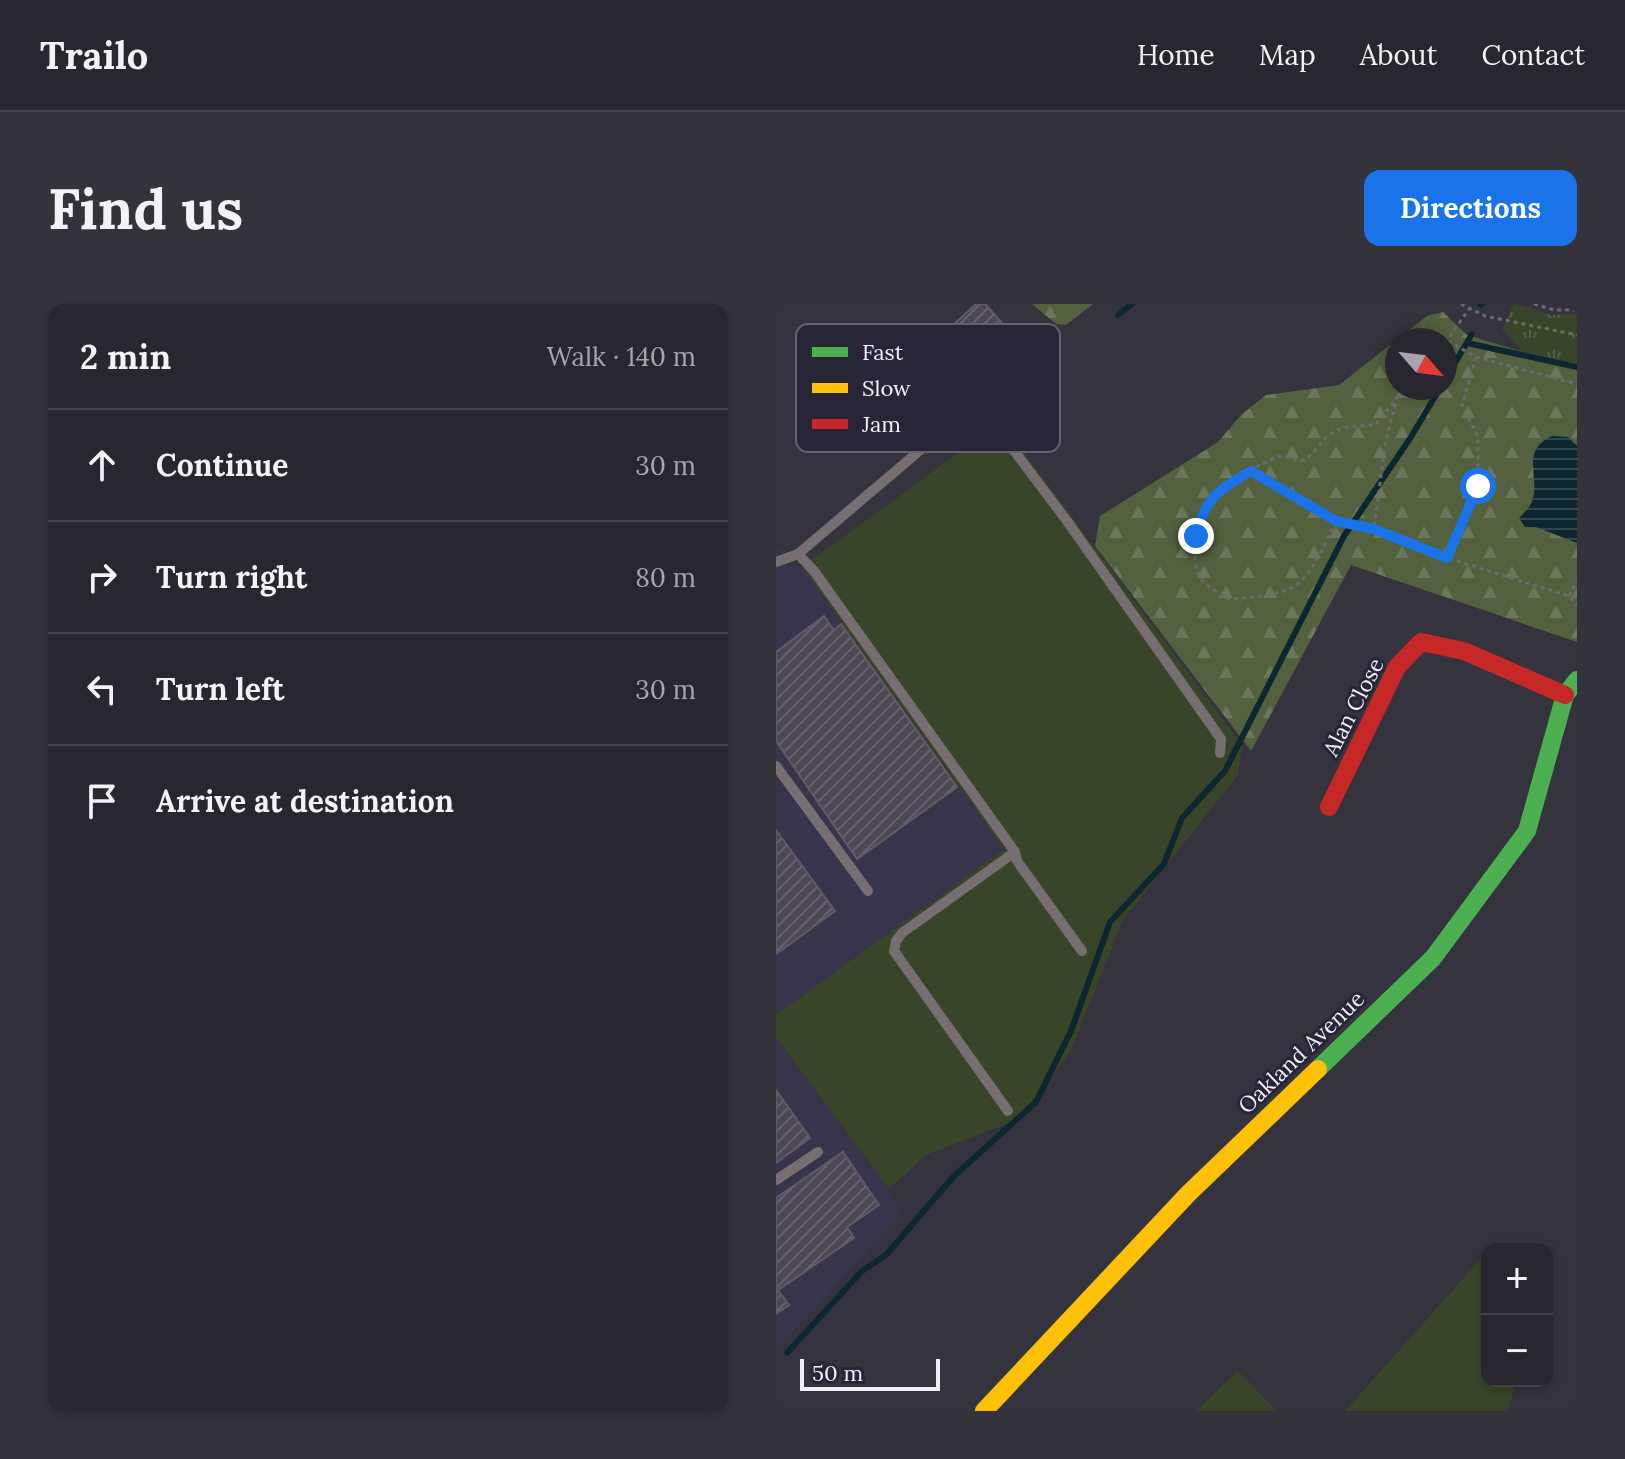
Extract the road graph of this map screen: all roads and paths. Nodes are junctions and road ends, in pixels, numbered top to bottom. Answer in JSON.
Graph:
{"nodes":[{"id":1,"x":1461,"y":304,"type":"edge"},
{"id":2,"x":1534,"y":304,"type":"edge"},
{"id":3,"x":1469,"y":309,"type":"junction"},
{"id":4,"x":1577,"y":310,"type":"edge"},
{"id":5,"x":1456,"y":328,"type":"edge"},
{"id":6,"x":1577,"y":335,"type":"edge"},
{"id":7,"x":1457,"y":347,"type":"edge"},
{"id":8,"x":1476,"y":357,"type":"junction"},
{"id":9,"x":1577,"y":384,"type":"edge"},
{"id":10,"x":1396,"y":400,"type":"edge"},
{"id":11,"x":1397,"y":400,"type":"edge"},
{"id":12,"x":918,"y":452,"type":"edge"},
{"id":13,"x":1015,"y":452,"type":"edge"},
{"id":14,"x":1251,"y":471,"type":"junction"},
{"id":15,"x":1336,"y":521,"type":"junction"},
{"id":16,"x":1374,"y":529,"type":"junction"},
{"id":17,"x":798,"y":554,"type":"junction"},
{"id":18,"x":1447,"y":558,"type":"junction"},
{"id":19,"x":776,"y":562,"type":"edge"},
{"id":20,"x":1577,"y":581,"type":"edge"},
{"id":21,"x":1569,"y":596,"type":"junction"},
{"id":22,"x":1577,"y":606,"type":"edge"},
{"id":23,"x":1577,"y":680,"type":"edge"},
{"id":24,"x":1565,"y":695,"type":"junction"},
{"id":25,"x":1220,"y":753,"type":"dead end"},
{"id":26,"x":776,"y":766,"type":"edge"},
{"id":27,"x":1329,"y":807,"type":"dead end"},
{"id":28,"x":1015,"y":852,"type":"junction"},
{"id":29,"x":868,"y":891,"type":"dead end"},
{"id":30,"x":1082,"y":951,"type":"dead end"},
{"id":31,"x":1008,"y":1111,"type":"dead end"},
{"id":32,"x":818,"y":1152,"type":"dead end"},
{"id":33,"x":776,"y":1180,"type":"edge"},
{"id":34,"x":984,"y":1411,"type":"edge"}],
"edges":[{"from":1,"to":3,"type":"path"},
{"from":2,"to":4,"type":"path"},
{"from":3,"to":5,"type":"path"},
{"from":3,"to":6,"type":"path"},
{"from":7,"to":8,"type":"path"},
{"from":8,"to":9,"type":"path"},
{"from":8,"to":18,"type":"path"},
{"from":10,"to":14,"type":"path"},
{"from":11,"to":16,"type":"path"},
{"from":12,"to":17,"type":"lane"},
{"from":13,"to":25,"type":"lane"},
{"from":14,"to":15,"type":"path"},
{"from":14,"to":15,"type":"path"},
{"from":15,"to":16,"type":"path"},
{"from":16,"to":18,"type":"path"},
{"from":17,"to":19,"type":"lane"},
{"from":17,"to":28,"type":"lane"},
{"from":18,"to":21,"type":"path"},
{"from":20,"to":21,"type":"path"},
{"from":21,"to":22,"type":"path"},
{"from":23,"to":24,"type":"street","name":"Oakland Avenue"},
{"from":24,"to":27,"type":"street","name":"Alan Close"},
{"from":24,"to":34,"type":"street","name":"Oakland Avenue"},
{"from":26,"to":29,"type":"lane"},
{"from":28,"to":30,"type":"lane"},
{"from":28,"to":31,"type":"lane"},
{"from":32,"to":33,"type":"lane"}]}
